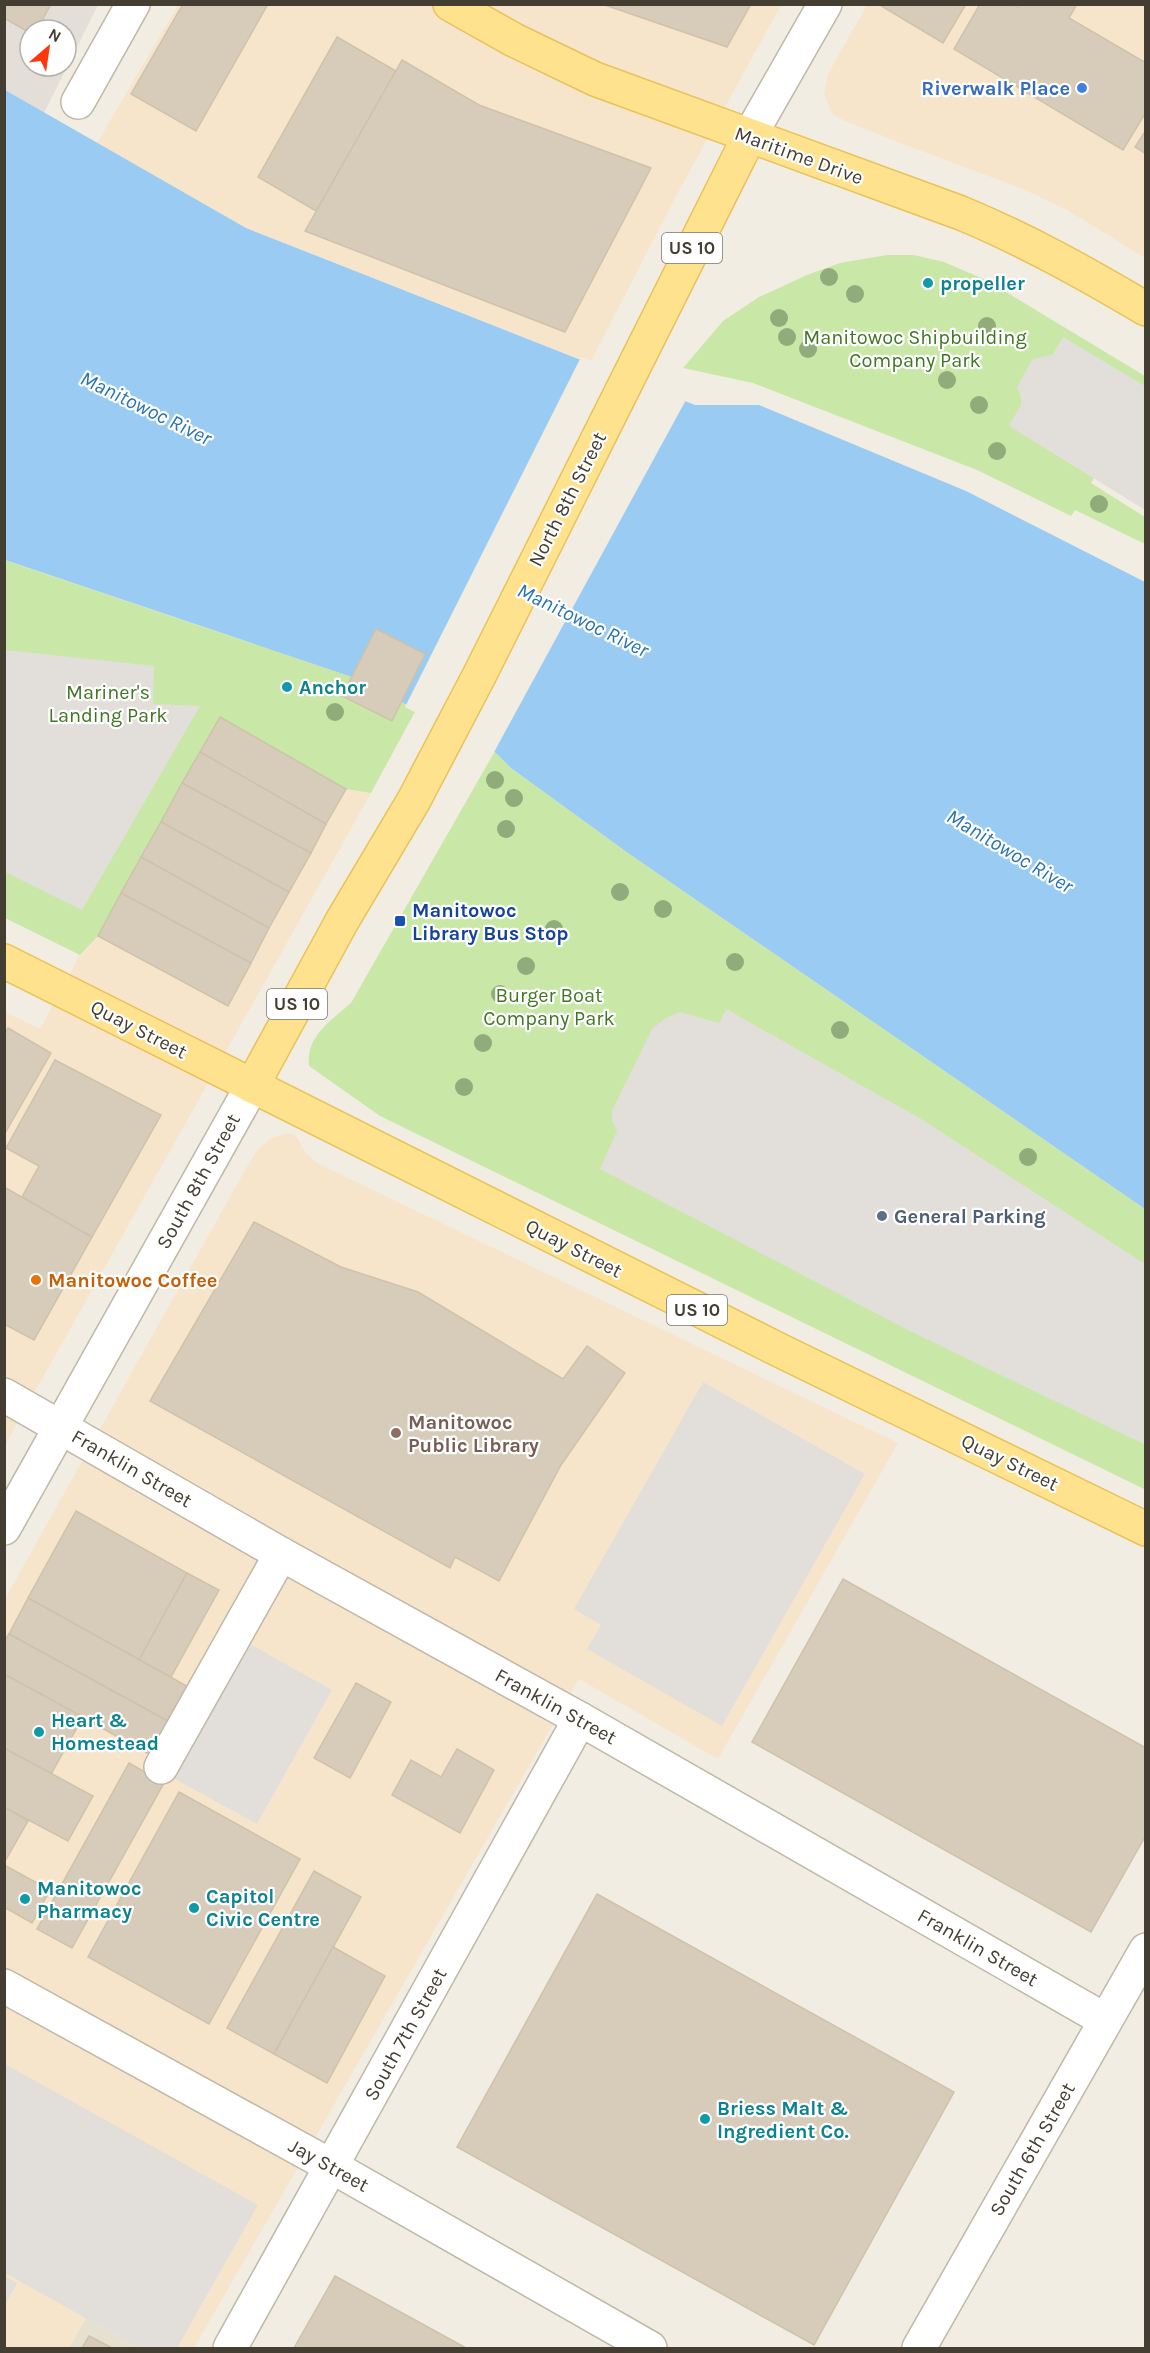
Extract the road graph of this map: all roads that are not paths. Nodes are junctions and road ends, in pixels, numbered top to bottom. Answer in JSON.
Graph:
{"nodes":[{"id":1,"x":133,"y":4,"type":"edge"},
{"id":2,"x":450,"y":4,"type":"edge"},
{"id":3,"x":825,"y":4,"type":"edge"},
{"id":4,"x":78,"y":102,"type":"dead end"},
{"id":5,"x":749,"y":137,"type":"junction"},
{"id":6,"x":1146,"y":309,"type":"edge"},
{"id":7,"x":4,"y":961,"type":"edge"},
{"id":8,"x":252,"y":1086,"type":"junction"},
{"id":9,"x":4,"y":1395,"type":"edge"},
{"id":10,"x":61,"y":1427,"type":"junction"},
{"id":11,"x":4,"y":1528,"type":"edge"},
{"id":12,"x":1146,"y":1528,"type":"edge"},
{"id":13,"x":281,"y":1554,"type":"junction"},
{"id":14,"x":580,"y":1719,"type":"junction"},
{"id":15,"x":160,"y":1767,"type":"dead end"},
{"id":16,"x":1146,"y":1950,"type":"edge"},
{"id":17,"x":4,"y":1986,"type":"edge"},
{"id":18,"x":1106,"y":2020,"type":"junction"},
{"id":19,"x":331,"y":2166,"type":"junction"},
{"id":20,"x":230,"y":2349,"type":"edge"},
{"id":21,"x":650,"y":2349,"type":"edge"},
{"id":22,"x":919,"y":2349,"type":"edge"}],
"edges":[{"from":1,"to":4,"type":"street"},
{"from":2,"to":5,"type":"main road","name":"Maritime Drive"},
{"from":3,"to":5,"type":"street","name":"North 8th Street"},
{"from":5,"to":6,"type":"main road","name":"Maritime Drive"},
{"from":5,"to":8,"type":"main road","name":"North 8th Street","number":"US 10"},
{"from":7,"to":8,"type":"main road","name":"Quay Street"},
{"from":8,"to":10,"type":"street","name":"South 8th Street"},
{"from":8,"to":12,"type":"main road","name":"Quay Street","number":"US 10"},
{"from":9,"to":10,"type":"street","name":"Franklin Street"},
{"from":10,"to":11,"type":"street","name":"South 8th Street"},
{"from":10,"to":13,"type":"street","name":"Franklin Street"},
{"from":13,"to":14,"type":"street","name":"Franklin Street"},
{"from":13,"to":15,"type":"street"},
{"from":14,"to":18,"type":"street","name":"Franklin Street"},
{"from":14,"to":19,"type":"street","name":"South 7th Street"},
{"from":16,"to":18,"type":"street","name":"South 6th Street"},
{"from":17,"to":19,"type":"street","name":"Jay Street"},
{"from":18,"to":22,"type":"street","name":"South 6th Street"},
{"from":19,"to":20,"type":"street","name":"South 7th Street"},
{"from":19,"to":21,"type":"street","name":"Jay Street"}]}
